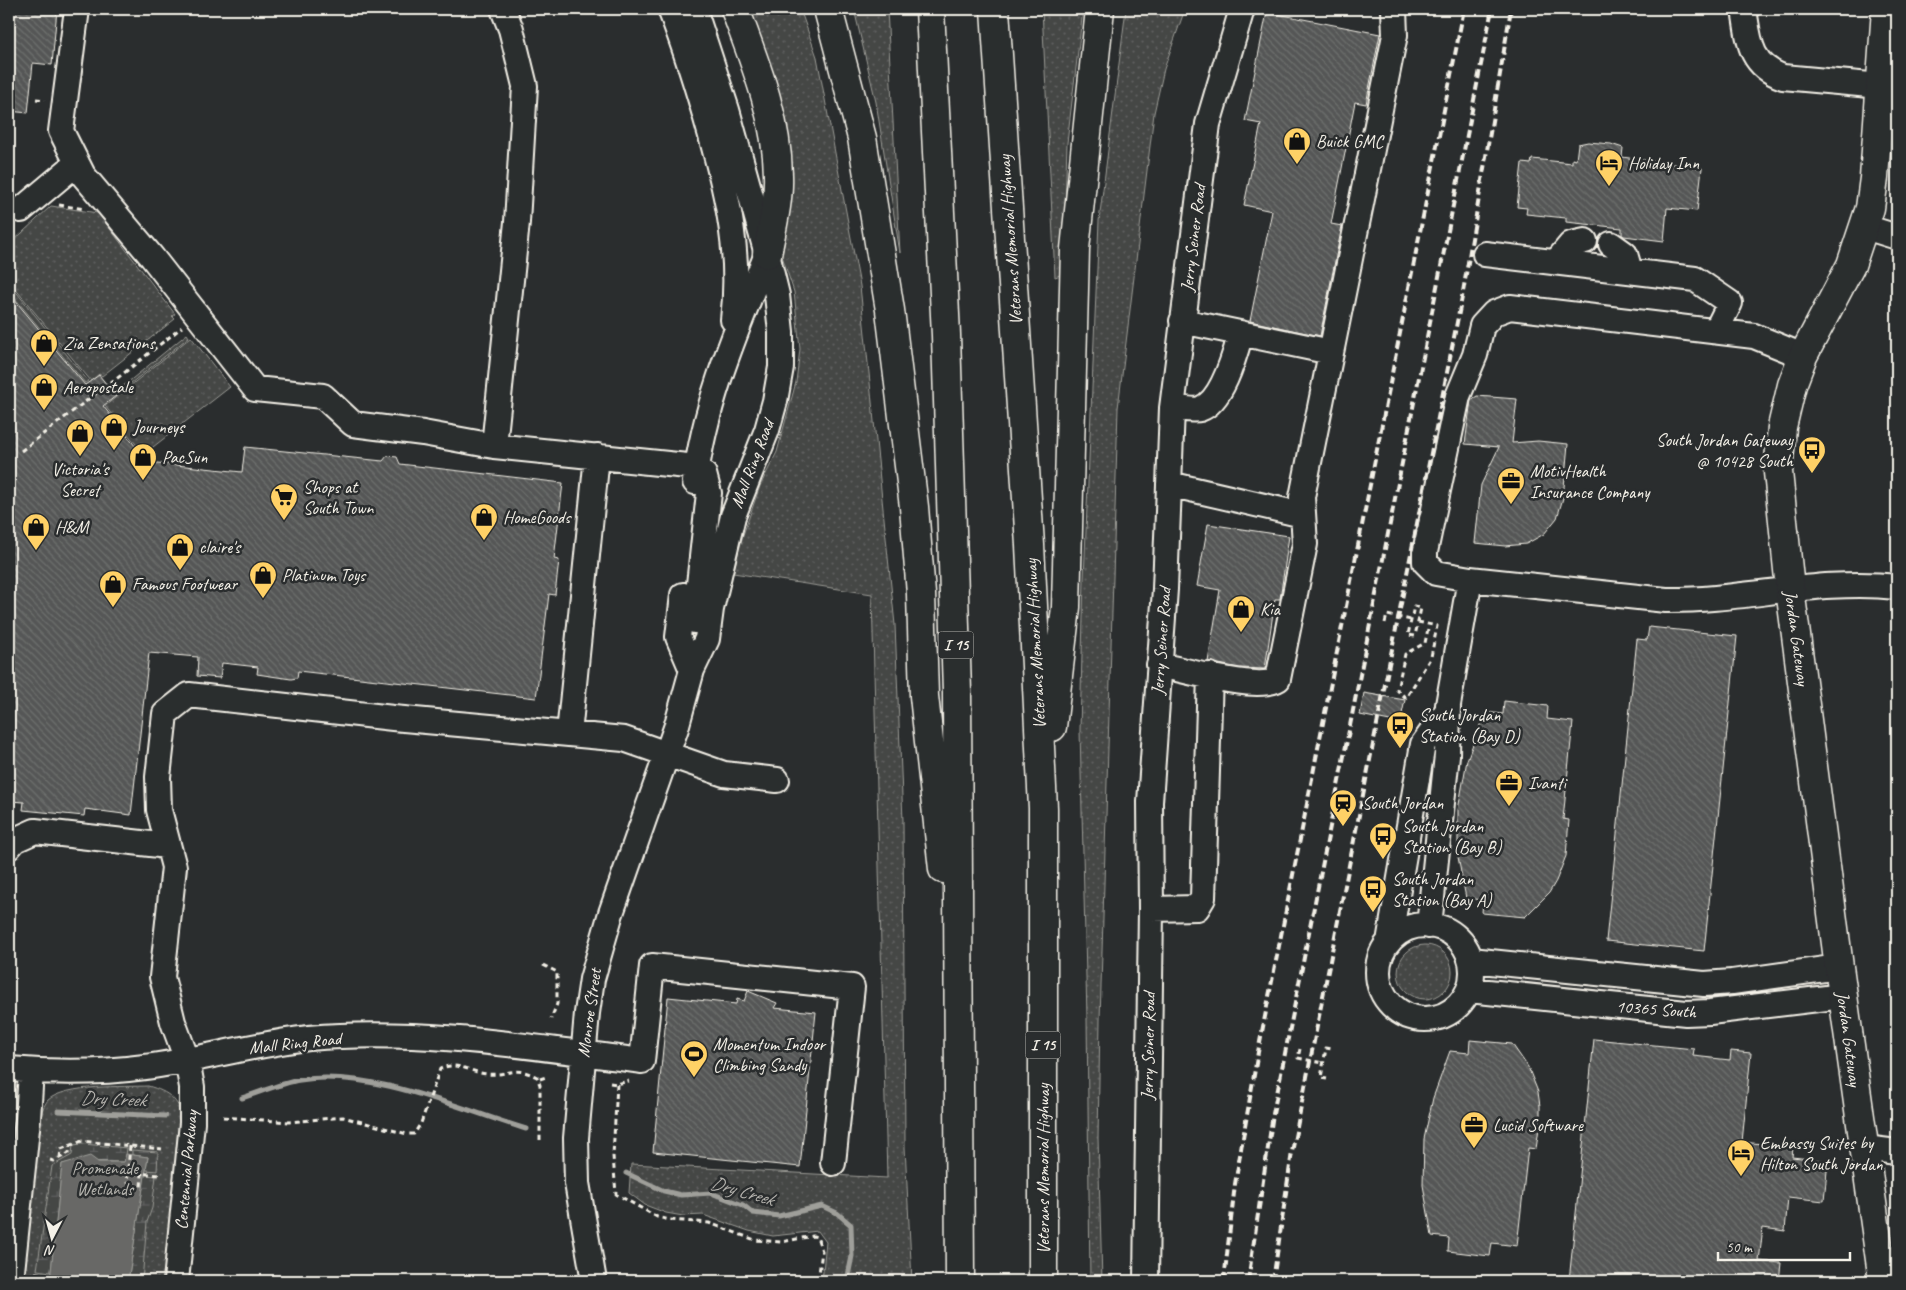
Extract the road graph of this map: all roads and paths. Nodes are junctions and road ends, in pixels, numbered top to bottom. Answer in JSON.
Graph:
{"nodes":[{"id":1,"x":77,"y":9,"type":"edge"},
{"id":2,"x":503,"y":9,"type":"edge"},
{"id":3,"x":670,"y":9,"type":"edge"},
{"id":4,"x":694,"y":9,"type":"edge"},
{"id":5,"x":735,"y":9,"type":"edge"},
{"id":6,"x":828,"y":9,"type":"edge"},
{"id":7,"x":930,"y":9,"type":"edge"},
{"id":8,"x":995,"y":9,"type":"edge"},
{"id":9,"x":1101,"y":9,"type":"edge"},
{"id":10,"x":1242,"y":9,"type":"edge"},
{"id":11,"x":1394,"y":9,"type":"edge"},
{"id":12,"x":1744,"y":9,"type":"edge"},
{"id":13,"x":1886,"y":9,"type":"edge"},
{"id":14,"x":1881,"y":86,"type":"junction"},
{"id":15,"x":77,"y":163,"type":"junction"},
{"id":16,"x":21,"y":210,"type":"dead end"},
{"id":17,"x":1865,"y":227,"type":"junction"},
{"id":18,"x":1897,"y":237,"type":"edge"},
{"id":19,"x":1585,"y":241,"type":"dead end"},
{"id":20,"x":1611,"y":244,"type":"dead end"},
{"id":21,"x":767,"y":254,"type":"junction"},
{"id":22,"x":1485,"y":254,"type":"dead end"},
{"id":23,"x":1556,"y":262,"type":"junction"},
{"id":24,"x":1630,"y":271,"type":"junction"},
{"id":25,"x":1182,"y":321,"type":"junction"},
{"id":26,"x":187,"y":323,"type":"dead end"},
{"id":27,"x":1716,"y":330,"type":"junction"},
{"id":28,"x":1241,"y":333,"type":"junction"},
{"id":29,"x":728,"y":350,"type":"junction"},
{"id":30,"x":1331,"y":352,"type":"junction"},
{"id":31,"x":1803,"y":356,"type":"junction"},
{"id":32,"x":1172,"y":408,"type":"junction"},
{"id":33,"x":494,"y":446,"type":"junction"},
{"id":34,"x":21,"y":452,"type":"dead end"},
{"id":35,"x":598,"y":456,"type":"junction"},
{"id":36,"x":697,"y":467,"type":"junction"},
{"id":37,"x":1169,"y":484,"type":"junction"},
{"id":38,"x":1303,"y":514,"type":"junction"},
{"id":39,"x":1470,"y":579,"type":"junction"},
{"id":40,"x":1897,"y":587,"type":"edge"},
{"id":41,"x":1790,"y":589,"type":"junction"},
{"id":42,"x":1411,"y":620,"type":"junction"},
{"id":43,"x":1418,"y":622,"type":"junction"},
{"id":44,"x":1385,"y":623,"type":"dead end"},
{"id":45,"x":1429,"y":624,"type":"junction"},
{"id":46,"x":1160,"y":665,"type":"junction"},
{"id":47,"x":692,"y":670,"type":"junction"},
{"id":48,"x":1210,"y":675,"type":"junction"},
{"id":49,"x":1447,"y":711,"type":"junction"},
{"id":50,"x":569,"y":734,"type":"junction"},
{"id":51,"x":667,"y":756,"type":"junction"},
{"id":52,"x":777,"y":780,"type":"dead end"},
{"id":53,"x":1043,"y":808,"type":"junction"},
{"id":54,"x":9,"y":846,"type":"edge"},
{"id":55,"x":168,"y":846,"type":"junction"},
{"id":56,"x":1151,"y":909,"type":"junction"},
{"id":57,"x":1429,"y":926,"type":"junction"},
{"id":58,"x":1389,"y":942,"type":"junction"},
{"id":59,"x":1471,"y":960,"type":"junction"},
{"id":60,"x":543,"y":965,"type":"dead end"},
{"id":61,"x":1839,"y":967,"type":"junction"},
{"id":62,"x":1469,"y":990,"type":"junction"},
{"id":63,"x":1843,"y":996,"type":"junction"},
{"id":64,"x":959,"y":1017,"type":"junction"},
{"id":65,"x":551,"y":1019,"type":"dead end"},
{"id":66,"x":1300,"y":1049,"type":"dead end"},
{"id":67,"x":1332,"y":1049,"type":"dead end"},
{"id":68,"x":583,"y":1053,"type":"junction"},
{"id":69,"x":187,"y":1060,"type":"junction"},
{"id":70,"x":1324,"y":1063,"type":"junction"},
{"id":71,"x":20,"y":1070,"type":"edge"},
{"id":72,"x":546,"y":1077,"type":"dead end"},
{"id":73,"x":540,"y":1079,"type":"junction"},
{"id":74,"x":1327,"y":1079,"type":"dead end"},
{"id":75,"x":630,"y":1080,"type":"dead end"},
{"id":76,"x":610,"y":1083,"type":"dead end"},
{"id":77,"x":618,"y":1084,"type":"junction"},
{"id":78,"x":223,"y":1117,"type":"dead end"},
{"id":79,"x":540,"y":1140,"type":"dead end"},
{"id":80,"x":70,"y":1146,"type":"junction"},
{"id":81,"x":130,"y":1146,"type":"junction"},
{"id":82,"x":1865,"y":1148,"type":"junction"},
{"id":83,"x":162,"y":1149,"type":"dead end"},
{"id":84,"x":1897,"y":1152,"type":"edge"},
{"id":85,"x":60,"y":1158,"type":"junction"},
{"id":86,"x":50,"y":1160,"type":"dead end"},
{"id":87,"x":832,"y":1163,"type":"dead end"},
{"id":88,"x":128,"y":1172,"type":"junction"},
{"id":89,"x":142,"y":1173,"type":"junction"},
{"id":90,"x":160,"y":1174,"type":"dead end"},
{"id":91,"x":35,"y":1273,"type":"dead end"},
{"id":92,"x":62,"y":1279,"type":"edge"},
{"id":93,"x":12,"y":1281,"type":"edge"},
{"id":94,"x":69,"y":1281,"type":"edge"},
{"id":95,"x":176,"y":1281,"type":"edge"},
{"id":96,"x":594,"y":1281,"type":"edge"},
{"id":97,"x":818,"y":1281,"type":"edge"},
{"id":98,"x":960,"y":1281,"type":"edge"},
{"id":99,"x":1043,"y":1281,"type":"edge"},
{"id":100,"x":1146,"y":1281,"type":"edge"},
{"id":101,"x":1883,"y":1281,"type":"edge"}],
"edges":[{"from":1,"to":15,"type":"street"},
{"from":2,"to":33,"type":"street"},
{"from":3,"to":29,"type":"street"},
{"from":4,"to":21,"type":"street","name":"Mall Ring Road"},
{"from":5,"to":21,"type":"main road"},
{"from":6,"to":64,"type":"main road"},
{"from":7,"to":64,"type":"main road","number":"I 15"},
{"from":8,"to":53,"type":"main road","name":"Veterans Memorial Highway","number":"I 15"},
{"from":9,"to":53,"type":"main road"},
{"from":10,"to":25,"type":"street","name":"Jerry Seiner Road"},
{"from":11,"to":30,"type":"street"},
{"from":12,"to":14,"type":"street"},
{"from":13,"to":14,"type":"main road","name":"Jordan Gateway"},
{"from":14,"to":17,"type":"main road","name":"Jordan Gateway"},
{"from":15,"to":16,"type":"street"},
{"from":15,"to":33,"type":"street"},
{"from":17,"to":18,"type":"street"},
{"from":17,"to":31,"type":"main road","name":"Jordan Gateway"},
{"from":19,"to":23,"type":"street"},
{"from":20,"to":24,"type":"street"},
{"from":21,"to":29,"type":"street"},
{"from":21,"to":47,"type":"street","name":"Mall Ring Road"},
{"from":22,"to":23,"type":"street"},
{"from":23,"to":24,"type":"street"},
{"from":24,"to":27,"type":"street"},
{"from":25,"to":28,"type":"street"},
{"from":25,"to":32,"type":"street","name":"Jerry Seiner Road"},
{"from":26,"to":34,"type":"path"},
{"from":27,"to":31,"type":"street"},
{"from":27,"to":39,"type":"street"},
{"from":28,"to":30,"type":"street"},
{"from":28,"to":32,"type":"street"},
{"from":29,"to":36,"type":"street"},
{"from":30,"to":38,"type":"street"},
{"from":31,"to":41,"type":"main road","name":"Jordan Gateway"},
{"from":32,"to":37,"type":"street","name":"Jerry Seiner Road"},
{"from":33,"to":35,"type":"street"},
{"from":35,"to":36,"type":"street"},
{"from":35,"to":50,"type":"street"},
{"from":36,"to":47,"type":"street"},
{"from":37,"to":38,"type":"street"},
{"from":37,"to":46,"type":"street","name":"Jerry Seiner Road"},
{"from":38,"to":48,"type":"street"},
{"from":39,"to":41,"type":"street"},
{"from":39,"to":49,"type":"street"},
{"from":40,"to":41,"type":"street"},
{"from":41,"to":61,"type":"main road","name":"Jordan Gateway"},
{"from":42,"to":43,"type":"path"},
{"from":42,"to":43,"type":"path"},
{"from":42,"to":44,"type":"path"},
{"from":43,"to":45,"type":"path"},
{"from":45,"to":45,"type":"path"},
{"from":46,"to":48,"type":"street"},
{"from":46,"to":56,"type":"street","name":"Jerry Seiner Road"},
{"from":47,"to":51,"type":"street","name":"Mall Ring Road"},
{"from":48,"to":56,"type":"street"},
{"from":49,"to":57,"type":"street"},
{"from":49,"to":58,"type":"street"},
{"from":50,"to":51,"type":"street","name":"Centennial Parkway"},
{"from":50,"to":55,"type":"street","name":"Centennial Parkway"},
{"from":51,"to":52,"type":"street","name":"Centennial Parkway"},
{"from":51,"to":68,"type":"street","name":"Monroe Street"},
{"from":53,"to":99,"type":"main road","name":"Veterans Memorial Highway","number":"I 15"},
{"from":54,"to":55,"type":"street"},
{"from":55,"to":69,"type":"street","name":"Centennial Parkway"},
{"from":56,"to":100,"type":"street","name":"Jerry Seiner Road"},
{"from":57,"to":58,"type":"street"},
{"from":57,"to":59,"type":"street"},
{"from":58,"to":62,"type":"street"},
{"from":59,"to":61,"type":"street","name":"10365 South"},
{"from":59,"to":62,"type":"street"},
{"from":60,"to":65,"type":"path"},
{"from":61,"to":63,"type":"main road","name":"Jordan Gateway"},
{"from":62,"to":63,"type":"street","name":"10365 South"},
{"from":63,"to":82,"type":"main road","name":"Jordan Gateway"},
{"from":64,"to":98,"type":"main road","number":"I 15"},
{"from":66,"to":70,"type":"path"},
{"from":67,"to":70,"type":"path"},
{"from":68,"to":69,"type":"street","name":"Mall Ring Road"},
{"from":68,"to":87,"type":"street","name":"Mall Ring Road"},
{"from":68,"to":96,"type":"street","name":"Monroe Street"},
{"from":69,"to":71,"type":"street","name":"Mall Ring Road"},
{"from":69,"to":95,"type":"street","name":"Centennial Parkway"},
{"from":70,"to":74,"type":"path"},
{"from":71,"to":93,"type":"street"},
{"from":72,"to":73,"type":"path"},
{"from":73,"to":78,"type":"path"},
{"from":73,"to":79,"type":"path"},
{"from":75,"to":77,"type":"path"},
{"from":76,"to":77,"type":"path"},
{"from":77,"to":97,"type":"path"},
{"from":80,"to":81,"type":"path"},
{"from":80,"to":85,"type":"path"},
{"from":80,"to":85,"type":"path"},
{"from":81,"to":83,"type":"path"},
{"from":81,"to":88,"type":"path"},
{"from":82,"to":84,"type":"street"},
{"from":82,"to":101,"type":"main road","name":"Jordan Gateway"},
{"from":85,"to":86,"type":"path"},
{"from":88,"to":89,"type":"path"},
{"from":88,"to":89,"type":"path"},
{"from":89,"to":90,"type":"path"},
{"from":91,"to":92,"type":"path"},
{"from":92,"to":94,"type":"path"}]}
